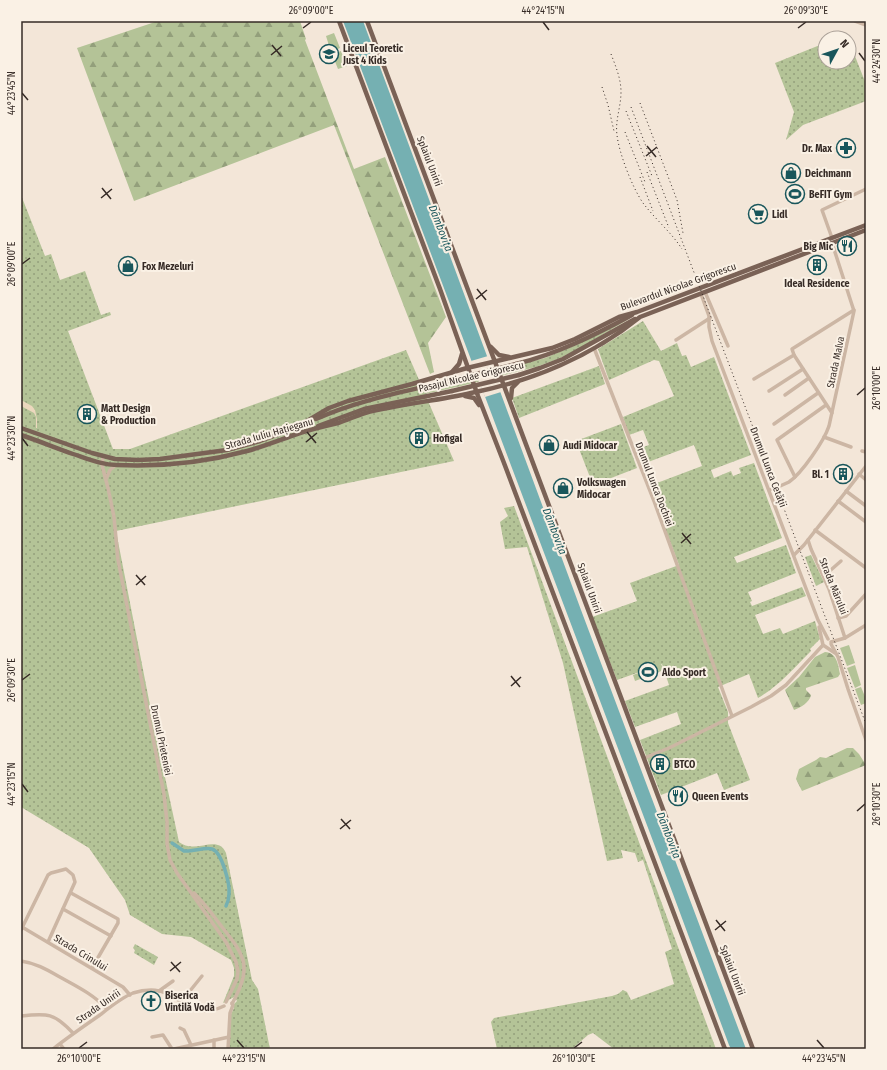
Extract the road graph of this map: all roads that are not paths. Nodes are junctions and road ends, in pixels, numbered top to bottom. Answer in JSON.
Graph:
{"nodes":[{"id":1,"x":339,"y":21,"type":"edge"},
{"id":2,"x":367,"y":21,"type":"edge"},
{"id":3,"x":855,"y":21,"type":"edge"},
{"id":4,"x":866,"y":25,"type":"edge"},
{"id":5,"x":866,"y":189,"type":"edge"},
{"id":6,"x":866,"y":225,"type":"edge"},
{"id":7,"x":866,"y":230,"type":"edge"},
{"id":8,"x":832,"y":241,"type":"junction"},
{"id":9,"x":703,"y":293,"type":"junction"},
{"id":10,"x":854,"y":310,"type":"junction"},
{"id":11,"x":637,"y":312,"type":"junction"},
{"id":12,"x":714,"y":314,"type":"junction"},
{"id":13,"x":640,"y":317,"type":"junction"},
{"id":14,"x":709,"y":319,"type":"junction"},
{"id":15,"x":676,"y":340,"type":"dead end"},
{"id":16,"x":489,"y":345,"type":"junction"},
{"id":17,"x":728,"y":346,"type":"dead end"},
{"id":18,"x":594,"y":348,"type":"junction"},
{"id":19,"x":462,"y":352,"type":"junction"},
{"id":20,"x":794,"y":355,"type":"junction"},
{"id":21,"x":514,"y":357,"type":"junction"},
{"id":22,"x":495,"y":361,"type":"junction"},
{"id":23,"x":468,"y":368,"type":"junction"},
{"id":24,"x":803,"y":369,"type":"junction"},
{"id":25,"x":451,"y":373,"type":"junction"},
{"id":26,"x":809,"y":378,"type":"junction"},
{"id":27,"x":754,"y":379,"type":"dead end"},
{"id":28,"x":519,"y":380,"type":"junction"},
{"id":29,"x":504,"y":385,"type":"junction"},
{"id":30,"x":476,"y":392,"type":"junction"},
{"id":31,"x":769,"y":392,"type":"dead end"},
{"id":32,"x":818,"y":393,"type":"junction"},
{"id":33,"x":785,"y":395,"type":"dead end"},
{"id":34,"x":460,"y":396,"type":"junction"},
{"id":35,"x":511,"y":401,"type":"junction"},
{"id":36,"x":826,"y":405,"type":"junction"},
{"id":37,"x":832,"y":413,"type":"junction"},
{"id":38,"x":485,"y":415,"type":"junction"},
{"id":39,"x":774,"y":424,"type":"dead end"},
{"id":40,"x":297,"y":427,"type":"junction"},
{"id":41,"x":21,"y":428,"type":"edge"},
{"id":42,"x":300,"y":433,"type":"junction"},
{"id":43,"x":21,"y":435,"type":"edge"},
{"id":44,"x":824,"y":437,"type":"junction"},
{"id":45,"x":851,"y":447,"type":"dead end"},
{"id":46,"x":103,"y":457,"type":"junction"},
{"id":47,"x":101,"y":463,"type":"junction"},
{"id":48,"x":116,"y":465,"type":"junction"},
{"id":49,"x":866,"y":466,"type":"edge"},
{"id":50,"x":859,"y":474,"type":"junction"},
{"id":51,"x":795,"y":477,"type":"junction"},
{"id":52,"x":106,"y":480,"type":"junction"},
{"id":53,"x":866,"y":480,"type":"edge"},
{"id":54,"x":769,"y":490,"type":"junction"},
{"id":55,"x":846,"y":490,"type":"junction"},
{"id":56,"x":838,"y":501,"type":"junction"},
{"id":57,"x":866,"y":506,"type":"edge"},
{"id":58,"x":866,"y":522,"type":"edge"},
{"id":59,"x":815,"y":530,"type":"junction"},
{"id":60,"x":808,"y":539,"type":"junction"},
{"id":61,"x":794,"y":555,"type":"junction"},
{"id":62,"x":841,"y":561,"type":"dead end"},
{"id":63,"x":866,"y":568,"type":"edge"},
{"id":64,"x":824,"y":576,"type":"junction"},
{"id":65,"x":866,"y":594,"type":"edge"},
{"id":66,"x":838,"y":618,"type":"junction"},
{"id":67,"x":866,"y":625,"type":"edge"},
{"id":68,"x":845,"y":638,"type":"junction"},
{"id":69,"x":827,"y":644,"type":"junction"},
{"id":70,"x":732,"y":716,"type":"junction"},
{"id":71,"x":866,"y":740,"type":"edge"},
{"id":72,"x":644,"y":758,"type":"junction"},
{"id":73,"x":186,"y":886,"type":"junction"},
{"id":74,"x":71,"y":893,"type":"junction"},
{"id":75,"x":63,"y":909,"type":"junction"},
{"id":76,"x":22,"y":928,"type":"edge"},
{"id":77,"x":111,"y":936,"type":"junction"},
{"id":78,"x":48,"y":942,"type":"junction"},
{"id":79,"x":21,"y":961,"type":"edge"},
{"id":80,"x":92,"y":968,"type":"junction"},
{"id":81,"x":202,"y":976,"type":"dead end"},
{"id":82,"x":173,"y":981,"type":"dead end"},
{"id":83,"x":159,"y":991,"type":"junction"},
{"id":84,"x":130,"y":994,"type":"junction"},
{"id":85,"x":181,"y":1002,"type":"junction"},
{"id":86,"x":225,"y":1005,"type":"junction"},
{"id":87,"x":232,"y":1006,"type":"junction"},
{"id":88,"x":107,"y":1009,"type":"junction"},
{"id":89,"x":230,"y":1015,"type":"junction"},
{"id":90,"x":21,"y":1016,"type":"edge"},
{"id":91,"x":180,"y":1028,"type":"dead end"},
{"id":92,"x":73,"y":1033,"type":"junction"},
{"id":93,"x":152,"y":1037,"type":"dead end"},
{"id":94,"x":229,"y":1037,"type":"junction"},
{"id":95,"x":214,"y":1040,"type":"junction"},
{"id":96,"x":60,"y":1044,"type":"junction"},
{"id":97,"x":192,"y":1045,"type":"junction"},
{"id":98,"x":53,"y":1049,"type":"edge"},
{"id":99,"x":64,"y":1049,"type":"edge"},
{"id":100,"x":173,"y":1049,"type":"edge"},
{"id":101,"x":214,"y":1049,"type":"edge"},
{"id":102,"x":228,"y":1049,"type":"edge"},
{"id":103,"x":725,"y":1049,"type":"edge"},
{"id":104,"x":753,"y":1049,"type":"edge"}],
"edges":[{"from":1,"to":19,"type":"main road"},
{"from":2,"to":16,"type":"main road","name":"Splaiul Unirii"},
{"from":3,"to":4,"type":"street"},
{"from":5,"to":8,"type":"street"},
{"from":6,"to":8,"type":"main road","name":"Bulevardul Nicolae Grigorescu"},
{"from":7,"to":8,"type":"main road","name":"Bulevardul Nicolae Grigorescu"},
{"from":8,"to":9,"type":"main road","name":"Bulevardul Nicolae Grigorescu"},
{"from":8,"to":10,"type":"street"},
{"from":8,"to":11,"type":"main road","name":"Bulevardul Nicolae Grigorescu"},
{"from":9,"to":12,"type":"street"},
{"from":9,"to":13,"type":"main road","name":"Bulevardul Nicolae Grigorescu"},
{"from":9,"to":14,"type":"street","name":"Drumul Lunca Cetății"},
{"from":10,"to":20,"type":"street"},
{"from":10,"to":37,"type":"street","name":"Strada Malva"},
{"from":11,"to":21,"type":"main road","name":"Bulevardul Nicolae Grigorescu"},
{"from":11,"to":40,"type":"main road","name":"Pasajul Nicolae Grigorescu","bridge":true},
{"from":12,"to":14,"type":"street"},
{"from":12,"to":17,"type":"street"},
{"from":13,"to":18,"type":"main road","name":"Bulevardul Nicolae Grigorescu"},
{"from":13,"to":42,"type":"main road","name":"Pasajul Nicolae Grigorescu","bridge":true},
{"from":14,"to":15,"type":"street"},
{"from":14,"to":54,"type":"street","name":"Drumul Lunca Cetății"},
{"from":16,"to":21,"type":"main road"},
{"from":16,"to":22,"type":"main road","name":"Splaiul Unirii"},
{"from":18,"to":28,"type":"main road","name":"Bulevardul Nicolae Grigorescu"},
{"from":18,"to":70,"type":"street","name":"Drumul Lunca Dochiei"},
{"from":19,"to":23,"type":"main road"},
{"from":19,"to":25,"type":"main road"},
{"from":20,"to":24,"type":"street"},
{"from":20,"to":27,"type":"street"},
{"from":21,"to":22,"type":"main road","name":"Bulevardul Nicolae Grigorescu"},
{"from":22,"to":23,"type":"main road","name":"Bulevardul Nicolae Grigorescu"},
{"from":22,"to":29,"type":"main road","name":"Splaiul Unirii"},
{"from":23,"to":25,"type":"main road","name":"Strada Iuliu Hațieganu"},
{"from":23,"to":30,"type":"main road"},
{"from":24,"to":26,"type":"street"},
{"from":24,"to":31,"type":"street"},
{"from":25,"to":40,"type":"main road","name":"Strada Iuliu Hațieganu"},
{"from":26,"to":32,"type":"street"},
{"from":26,"to":33,"type":"street"},
{"from":28,"to":29,"type":"main road","name":"Bulevardul Nicolae Grigorescu"},
{"from":28,"to":35,"type":"main road"},
{"from":29,"to":30,"type":"main road","name":"Bulevardul Nicolae Grigorescu"},
{"from":29,"to":35,"type":"main road","name":"Splaiul Unirii"},
{"from":30,"to":34,"type":"main road","name":"Strada Iuliu Hațieganu"},
{"from":30,"to":38,"type":"main road"},
{"from":32,"to":36,"type":"street"},
{"from":32,"to":39,"type":"street"},
{"from":34,"to":38,"type":"main road"},
{"from":34,"to":42,"type":"main road","name":"Strada Iuliu Hațieganu"},
{"from":35,"to":72,"type":"main road","name":"Splaiul Unirii"},
{"from":36,"to":37,"type":"street"},
{"from":36,"to":51,"type":"street"},
{"from":37,"to":44,"type":"street","name":"Strada Malva"},
{"from":38,"to":103,"type":"main road"},
{"from":40,"to":46,"type":"main road","name":"Strada Iuliu Hațieganu"},
{"from":41,"to":46,"type":"main road","name":"Strada Iuliu Hațieganu"},
{"from":42,"to":48,"type":"main road","name":"Strada Iuliu Hațieganu"},
{"from":43,"to":47,"type":"main road","name":"Strada Iuliu Hațieganu"},
{"from":44,"to":45,"type":"street"},
{"from":44,"to":51,"type":"street","name":"Strada Malva"},
{"from":46,"to":47,"type":"street"},
{"from":47,"to":48,"type":"main road","name":"Strada Iuliu Hațieganu"},
{"from":47,"to":52,"type":"street","name":"Drumul Prieteniei"},
{"from":48,"to":52,"type":"street"},
{"from":49,"to":50,"type":"street"},
{"from":50,"to":53,"type":"street"},
{"from":50,"to":55,"type":"street"},
{"from":51,"to":54,"type":"street","name":"Strada Malva"},
{"from":52,"to":73,"type":"street","name":"Drumul Prieteniei"},
{"from":54,"to":61,"type":"street","name":"Drumul Lunca Cetății"},
{"from":55,"to":56,"type":"street"},
{"from":55,"to":57,"type":"street"},
{"from":56,"to":58,"type":"street"},
{"from":56,"to":59,"type":"street"},
{"from":59,"to":60,"type":"street"},
{"from":59,"to":63,"type":"street"},
{"from":60,"to":61,"type":"street"},
{"from":60,"to":64,"type":"street","name":"Strada Mărului"},
{"from":61,"to":69,"type":"street","name":"Drumul Lunca Cetății"},
{"from":62,"to":64,"type":"street"},
{"from":64,"to":66,"type":"street","name":"Strada Mărului"},
{"from":65,"to":66,"type":"street"},
{"from":66,"to":68,"type":"street","name":"Strada Mărului"},
{"from":67,"to":68,"type":"street"},
{"from":68,"to":69,"type":"street"},
{"from":69,"to":70,"type":"street"},
{"from":69,"to":71,"type":"street","name":"Drumul Lunca Cetății"},
{"from":70,"to":72,"type":"street"},
{"from":72,"to":104,"type":"main road","name":"Splaiul Unirii"},
{"from":73,"to":86,"type":"street","name":"Drumul Prieteniei"},
{"from":73,"to":87,"type":"street"},
{"from":74,"to":75,"type":"street"},
{"from":74,"to":76,"type":"street"},
{"from":74,"to":77,"type":"street"},
{"from":75,"to":77,"type":"street"},
{"from":75,"to":78,"type":"street"},
{"from":76,"to":78,"type":"street","name":"Strada Crinului"},
{"from":77,"to":80,"type":"street"},
{"from":78,"to":80,"type":"street","name":"Strada Crinului"},
{"from":79,"to":88,"type":"street"},
{"from":80,"to":84,"type":"street","name":"Strada Crinului"},
{"from":81,"to":85,"type":"street"},
{"from":82,"to":83,"type":"street"},
{"from":83,"to":84,"type":"street","name":"Strada Unirii"},
{"from":83,"to":85,"type":"street","name":"Strada Unirii"},
{"from":84,"to":88,"type":"street","name":"Strada Unirii"},
{"from":85,"to":86,"type":"street","name":"Strada Unirii"},
{"from":86,"to":87,"type":"street","name":"Strada Unirii"},
{"from":86,"to":87,"type":"street"},
{"from":86,"to":89,"type":"street"},
{"from":87,"to":89,"type":"street"},
{"from":88,"to":92,"type":"street","name":"Strada Unirii"},
{"from":89,"to":94,"type":"street"},
{"from":90,"to":92,"type":"street"},
{"from":91,"to":97,"type":"street"},
{"from":92,"to":96,"type":"street","name":"Strada Unirii"},
{"from":93,"to":100,"type":"street"},
{"from":94,"to":95,"type":"street"},
{"from":94,"to":102,"type":"street"},
{"from":95,"to":97,"type":"street"},
{"from":95,"to":101,"type":"street"},
{"from":96,"to":98,"type":"street","name":"Strada Unirii"},
{"from":96,"to":99,"type":"street"},
{"from":97,"to":100,"type":"street"}]}
